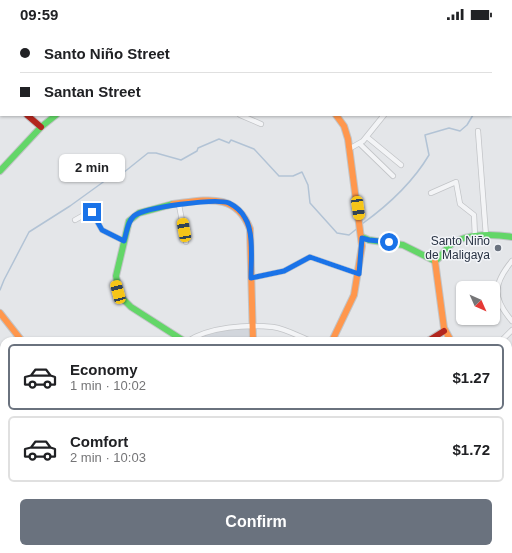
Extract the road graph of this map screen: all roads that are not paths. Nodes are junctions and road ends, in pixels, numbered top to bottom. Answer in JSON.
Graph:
{"nodes":[{"id":1,"x":28,"y":116,"type":"edge"},
{"id":2,"x":55,"y":116,"type":"edge"},
{"id":3,"x":242,"y":116,"type":"edge"},
{"id":4,"x":337,"y":116,"type":"edge"},
{"id":5,"x":383,"y":116,"type":"edge"},
{"id":6,"x":261,"y":124,"type":"dead end"},
{"id":7,"x":41,"y":128,"type":"junction"},
{"id":8,"x":478,"y":130,"type":"dead end"},
{"id":9,"x":367,"y":137,"type":"junction"},
{"id":10,"x":360,"y":144,"type":"junction"},
{"id":11,"x":349,"y":149,"type":"junction"},
{"id":12,"x":401,"y":165,"type":"dead end"},
{"id":13,"x":0,"y":171,"type":"edge"},
{"id":14,"x":393,"y":176,"type":"dead end"},
{"id":15,"x":431,"y":193,"type":"dead end"},
{"id":16,"x":179,"y":205,"type":"junction"},
{"id":17,"x":75,"y":220,"type":"dead end"},
{"id":18,"x":486,"y":236,"type":"junction"},
{"id":19,"x":475,"y":237,"type":"junction"},
{"id":20,"x":512,"y":237,"type":"edge"},
{"id":21,"x":362,"y":238,"type":"junction"},
{"id":22,"x":124,"y":241,"type":"junction"},
{"id":23,"x":186,"y":242,"type":"dead end"},
{"id":24,"x":435,"y":261,"type":"junction"},
{"id":25,"x":512,"y":261,"type":"edge"},
{"id":26,"x":359,"y":274,"type":"junction"},
{"id":27,"x":251,"y":278,"type":"junction"},
{"id":28,"x":0,"y":313,"type":"edge"},
{"id":29,"x":512,"y":321,"type":"edge"},
{"id":30,"x":252,"y":326,"type":"junction"},
{"id":31,"x":444,"y":331,"type":"junction"},
{"id":32,"x":19,"y":337,"type":"edge"},
{"id":33,"x":178,"y":337,"type":"edge"},
{"id":34,"x":195,"y":337,"type":"edge"},
{"id":35,"x":253,"y":337,"type":"edge"},
{"id":36,"x":301,"y":337,"type":"edge"},
{"id":37,"x":334,"y":337,"type":"edge"},
{"id":38,"x":434,"y":337,"type":"edge"},
{"id":39,"x":449,"y":337,"type":"edge"}],
"edges":[{"from":1,"to":7,"type":"street"},
{"from":2,"to":7,"type":"street"},
{"from":3,"to":6,"type":"street"},
{"from":4,"to":11,"type":"street"},
{"from":5,"to":9,"type":"street"},
{"from":7,"to":13,"type":"street"},
{"from":8,"to":18,"type":"street"},
{"from":9,"to":10,"type":"street"},
{"from":9,"to":12,"type":"street"},
{"from":10,"to":11,"type":"street"},
{"from":10,"to":14,"type":"street"},
{"from":11,"to":21,"type":"street"},
{"from":15,"to":19,"type":"street"},
{"from":16,"to":22,"type":"street"},
{"from":16,"to":23,"type":"street"},
{"from":16,"to":27,"type":"street"},
{"from":17,"to":22,"type":"street"},
{"from":18,"to":19,"type":"street"},
{"from":18,"to":20,"type":"street"},
{"from":19,"to":24,"type":"street"},
{"from":21,"to":24,"type":"street"},
{"from":21,"to":26,"type":"street"},
{"from":22,"to":33,"type":"street"},
{"from":24,"to":31,"type":"street"},
{"from":25,"to":29,"type":"street"},
{"from":26,"to":27,"type":"street"},
{"from":26,"to":37,"type":"street"},
{"from":27,"to":30,"type":"street"},
{"from":28,"to":32,"type":"street"},
{"from":30,"to":34,"type":"street"},
{"from":30,"to":35,"type":"street"},
{"from":30,"to":36,"type":"street"},
{"from":31,"to":38,"type":"street"},
{"from":31,"to":39,"type":"street"}]}
